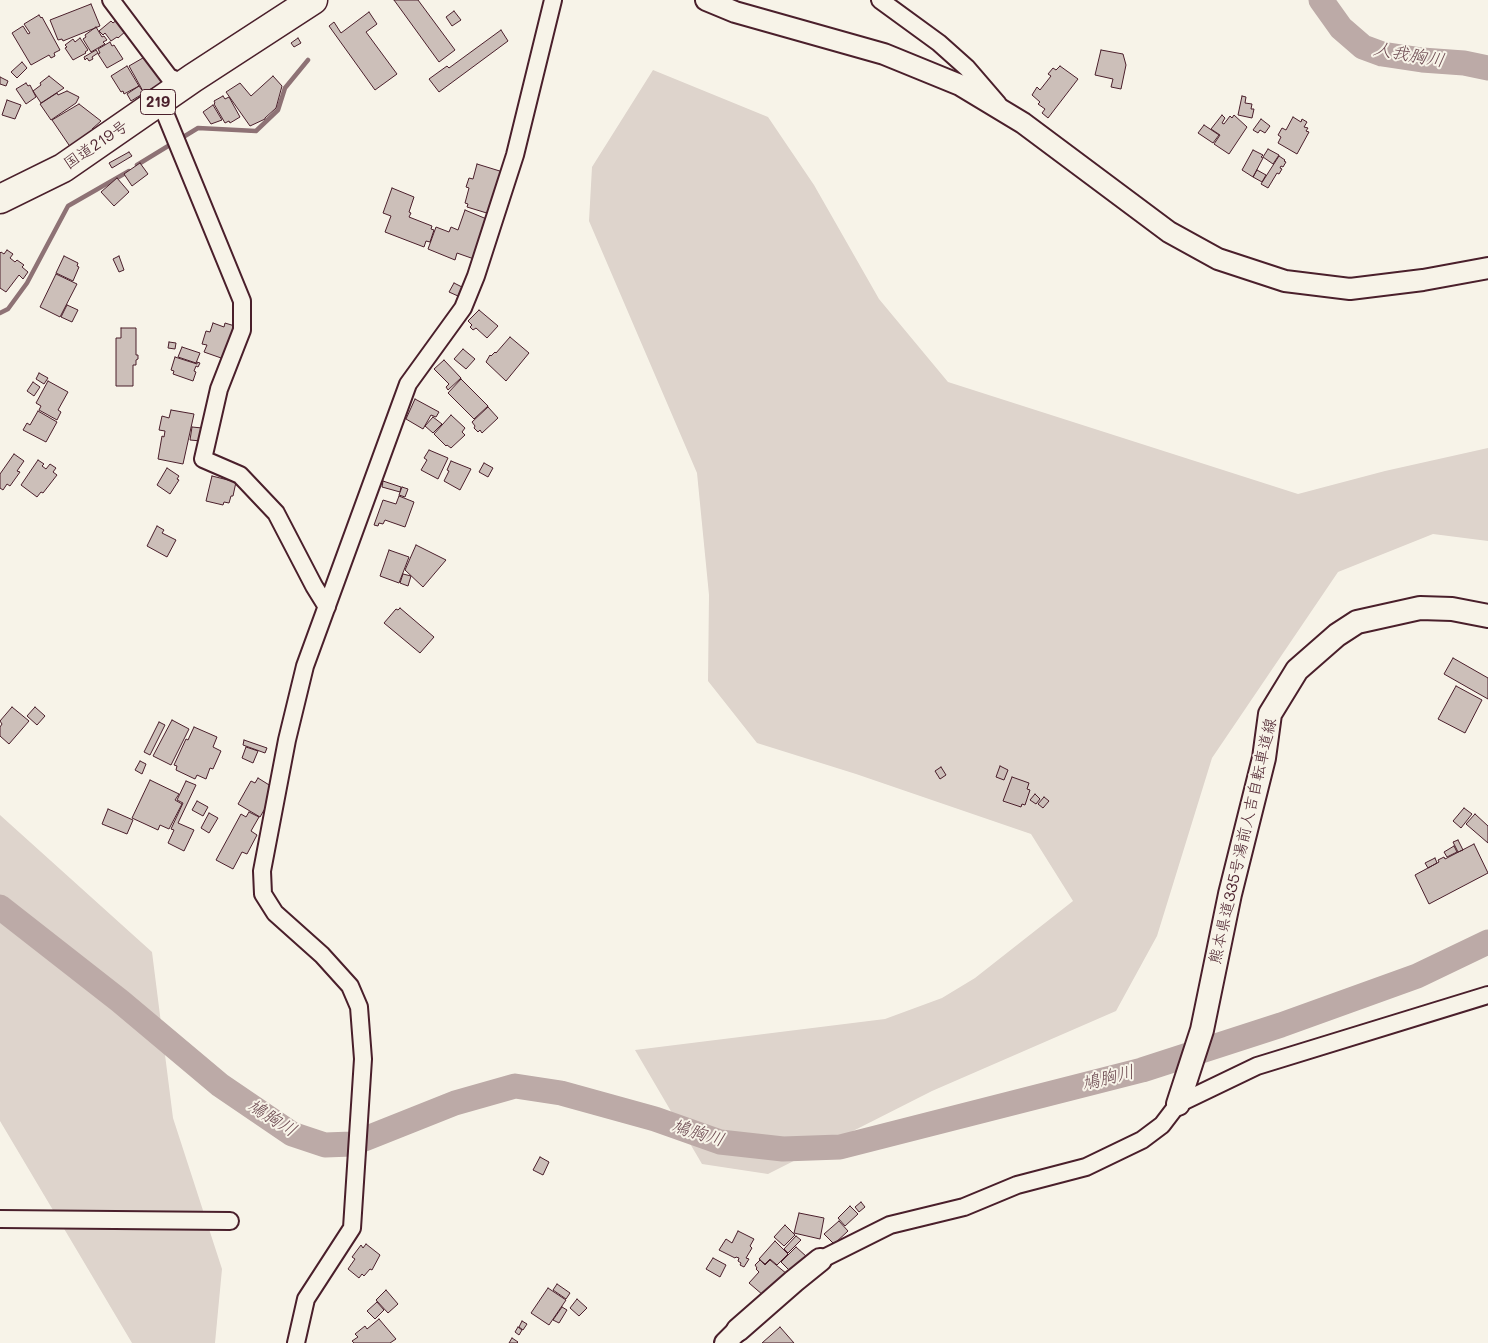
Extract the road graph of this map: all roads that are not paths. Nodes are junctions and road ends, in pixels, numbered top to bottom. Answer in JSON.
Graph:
{"nodes":[{"id":1,"x":112,"y":0,"type":"edge"},
{"id":2,"x":313,"y":0,"type":"edge"},
{"id":3,"x":552,"y":0,"type":"edge"},
{"id":4,"x":706,"y":0,"type":"edge"},
{"id":5,"x":880,"y":0,"type":"edge"},
{"id":6,"x":185,"y":84,"type":"junction"},
{"id":7,"x":160,"y":101,"type":"junction"},
{"id":8,"x":1004,"y":111,"type":"junction"},
{"id":9,"x":0,"y":199,"type":"edge"},
{"id":10,"x":1488,"y":268,"type":"edge"},
{"id":11,"x":327,"y":606,"type":"junction"},
{"id":12,"x":1488,"y":616,"type":"edge"},
{"id":13,"x":1488,"y":995,"type":"edge"},
{"id":14,"x":1178,"y":1104,"type":"junction"},
{"id":15,"x":0,"y":1219,"type":"edge"},
{"id":16,"x":230,"y":1221,"type":"dead end"},
{"id":17,"x":820,"y":1260,"type":"joint"},
{"id":18,"x":731,"y":1336,"type":"edge"},
{"id":19,"x":296,"y":1343,"type":"edge"}],
"edges":[{"from":1,"to":6,"type":"street"},
{"from":2,"to":6,"type":"highway","name":"国道219号","number":"219"},
{"from":3,"to":11,"type":"street"},
{"from":4,"to":8,"type":"street"},
{"from":5,"to":8,"type":"street"},
{"from":6,"to":7,"type":"highway","name":"国道219号","number":"219"},
{"from":7,"to":9,"type":"highway","name":"国道219号","number":"219"},
{"from":7,"to":11,"type":"street"},
{"from":8,"to":10,"type":"street"},
{"from":11,"to":19,"type":"street"},
{"from":12,"to":14,"type":"main road","name":"熊本県道335号湯前人吉自転車道線"},
{"from":13,"to":14,"type":"street"},
{"from":14,"to":17,"type":"street"},
{"from":15,"to":16,"type":"street"},
{"from":17,"to":18,"type":"main road"}]}
